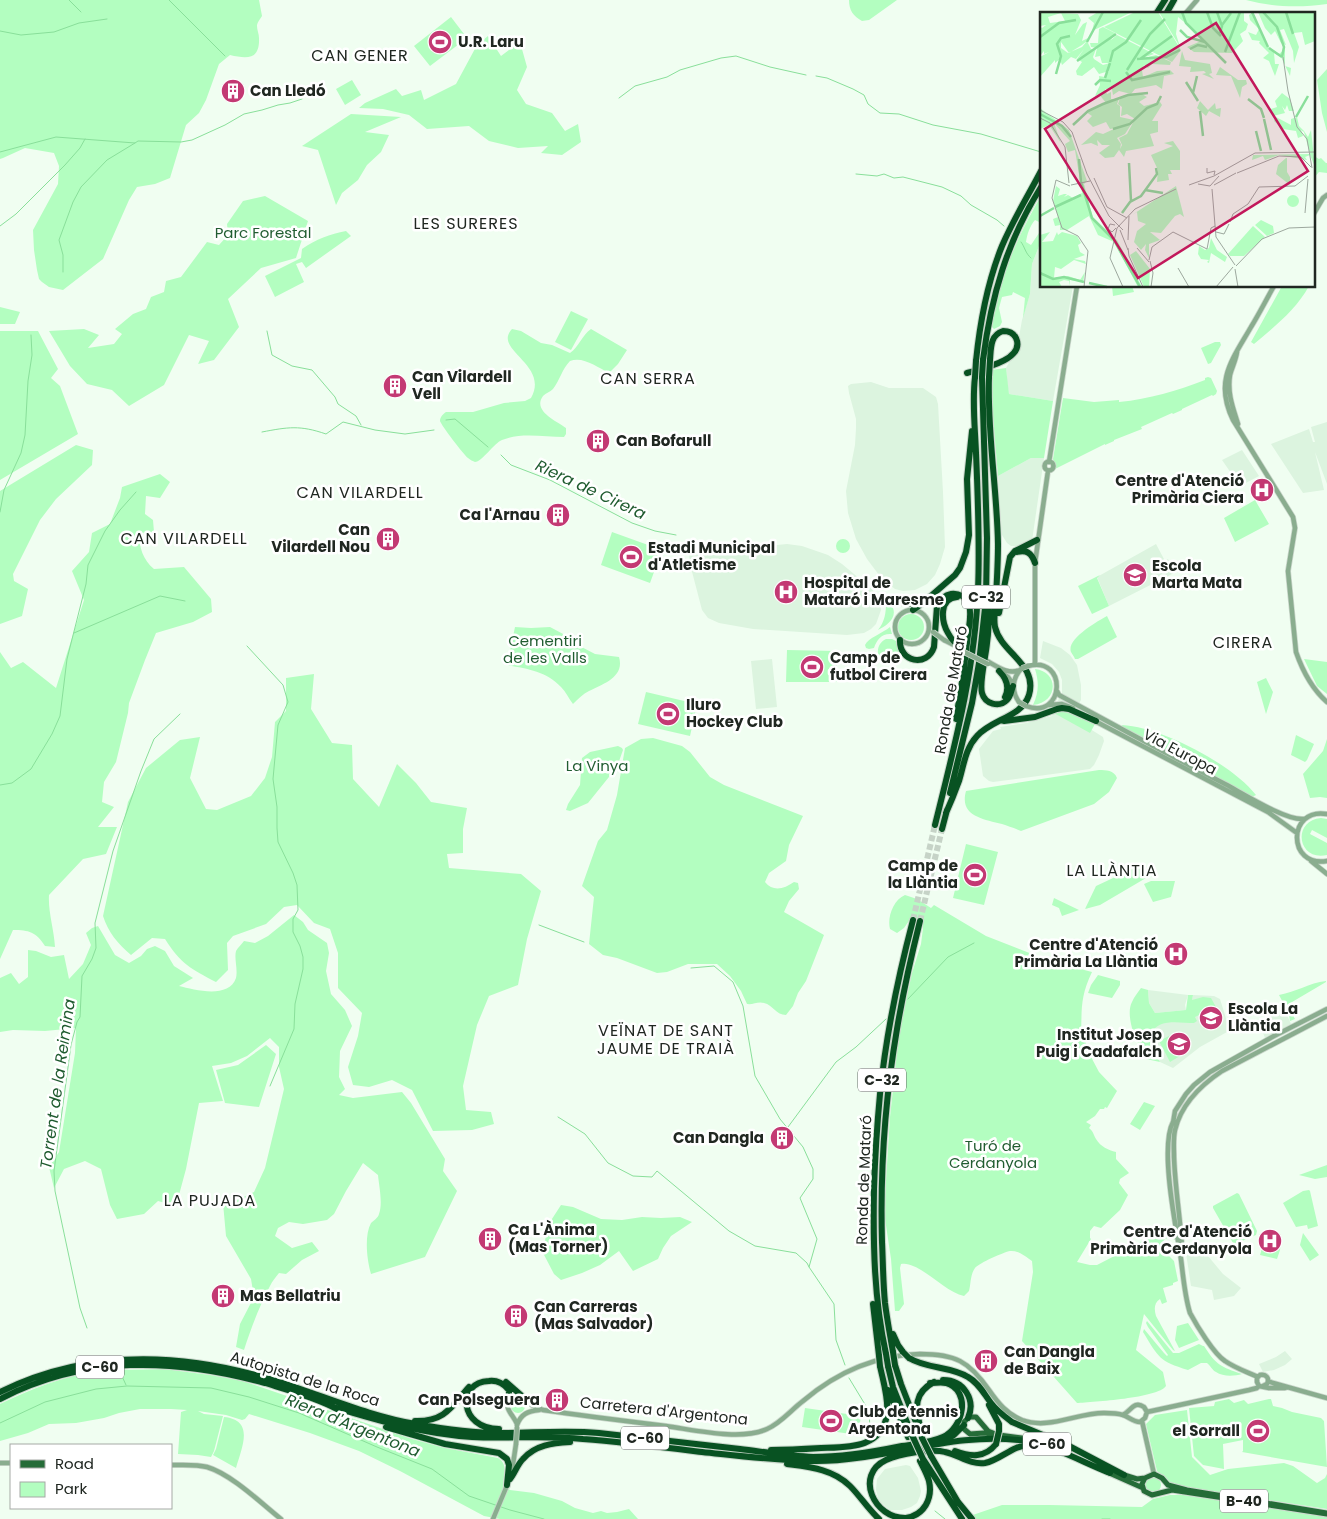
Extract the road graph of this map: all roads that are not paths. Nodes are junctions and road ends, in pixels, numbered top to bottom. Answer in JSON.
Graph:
{"nodes":[{"id":1,"x":1165,"y":0,"type":"edge"},
{"id":2,"x":1174,"y":0,"type":"edge"},
{"id":3,"x":1197,"y":0,"type":"edge"},
{"id":4,"x":1157,"y":12,"type":"edge"},
{"id":5,"x":1167,"y":12,"type":"edge"},
{"id":6,"x":1187,"y":12,"type":"edge"},
{"id":7,"x":1040,"y":173,"type":"edge"},
{"id":8,"x":1040,"y":189,"type":"edge"},
{"id":9,"x":1327,"y":194,"type":"edge"},
{"id":10,"x":1314,"y":213,"type":"edge"},
{"id":11,"x":1077,"y":288,"type":"edge"},
{"id":12,"x":1273,"y":288,"type":"edge"},
{"id":13,"x":1238,"y":350,"type":"junction"},
{"id":14,"x":986,"y":360,"type":"junction"},
{"id":15,"x":967,"y":373,"type":"dead end"},
{"id":16,"x":982,"y":377,"type":"junction"},
{"id":17,"x":974,"y":410,"type":"junction"},
{"id":18,"x":1239,"y":428,"type":"junction"},
{"id":19,"x":986,"y":496,"type":"junction"},
{"id":20,"x":1038,"y":540,"type":"junction"},
{"id":21,"x":1035,"y":563,"type":"junction"},
{"id":22,"x":1006,"y":574,"type":"junction"},
{"id":23,"x":894,"y":598,"type":"dead end"},
{"id":24,"x":928,"y":598,"type":"junction"},
{"id":25,"x":913,"y":610,"type":"junction"},
{"id":26,"x":925,"y":616,"type":"junction"},
{"id":27,"x":997,"y":632,"type":"junction"},
{"id":28,"x":900,"y":640,"type":"junction"},
{"id":29,"x":944,"y":641,"type":"junction"},
{"id":30,"x":914,"y":644,"type":"junction"},
{"id":31,"x":963,"y":649,"type":"junction"},
{"id":32,"x":965,"y":660,"type":"junction"},
{"id":33,"x":988,"y":663,"type":"junction"},
{"id":34,"x":1034,"y":664,"type":"junction"},
{"id":35,"x":999,"y":671,"type":"junction"},
{"id":36,"x":1015,"y":674,"type":"junction"},
{"id":37,"x":983,"y":675,"type":"junction"},
{"id":38,"x":1013,"y":686,"type":"junction"},
{"id":39,"x":1057,"y":691,"type":"junction"},
{"id":40,"x":1327,"y":702,"type":"edge"},
{"id":41,"x":1048,"y":705,"type":"junction"},
{"id":42,"x":1096,"y":721,"type":"junction"},
{"id":43,"x":995,"y":722,"type":"junction"},
{"id":44,"x":942,"y":797,"type":"junction"},
{"id":45,"x":946,"y":812,"type":"junction"},
{"id":46,"x":1327,"y":814,"type":"edge"},
{"id":47,"x":1304,"y":819,"type":"junction"},
{"id":48,"x":935,"y":825,"type":"tunnel mouth"},
{"id":49,"x":942,"y":829,"type":"tunnel mouth"},
{"id":50,"x":1297,"y":833,"type":"junction"},
{"id":51,"x":1308,"y":858,"type":"junction"},
{"id":52,"x":1327,"y":861,"type":"edge"},
{"id":53,"x":1327,"y":874,"type":"edge"},
{"id":54,"x":912,"y":920,"type":"tunnel mouth"},
{"id":55,"x":920,"y":921,"type":"tunnel mouth"},
{"id":56,"x":1327,"y":1009,"type":"edge"},
{"id":57,"x":1327,"y":1016,"type":"edge"},
{"id":58,"x":1173,"y":1122,"type":"junction"},
{"id":59,"x":1174,"y":1156,"type":"junction"},
{"id":60,"x":882,"y":1218,"type":"junction"},
{"id":61,"x":1177,"y":1234,"type":"junction"},
{"id":62,"x":1182,"y":1242,"type":"junction"},
{"id":63,"x":1180,"y":1253,"type":"junction"},
{"id":64,"x":886,"y":1354,"type":"junction"},
{"id":65,"x":892,"y":1366,"type":"junction"},
{"id":66,"x":958,"y":1373,"type":"junction"},
{"id":67,"x":882,"y":1375,"type":"junction"},
{"id":68,"x":1258,"y":1377,"type":"junction"},
{"id":69,"x":1268,"y":1381,"type":"junction"},
{"id":70,"x":930,"y":1384,"type":"junction"},
{"id":71,"x":1261,"y":1386,"type":"junction"},
{"id":72,"x":1292,"y":1389,"type":"junction"},
{"id":73,"x":0,"y":1392,"type":"edge"},
{"id":74,"x":522,"y":1396,"type":"junction"},
{"id":75,"x":1327,"y":1398,"type":"edge"},
{"id":76,"x":0,"y":1399,"type":"edge"},
{"id":77,"x":508,"y":1400,"type":"junction"},
{"id":78,"x":528,"y":1403,"type":"junction"},
{"id":79,"x":333,"y":1407,"type":"junction"},
{"id":80,"x":543,"y":1410,"type":"junction"},
{"id":81,"x":1129,"y":1411,"type":"junction"},
{"id":82,"x":1147,"y":1412,"type":"junction"},
{"id":83,"x":524,"y":1414,"type":"junction"},
{"id":84,"x":512,"y":1415,"type":"junction"},
{"id":85,"x":1123,"y":1415,"type":"junction"},
{"id":86,"x":968,"y":1418,"type":"junction"},
{"id":87,"x":1131,"y":1419,"type":"junction"},
{"id":88,"x":398,"y":1420,"type":"junction"},
{"id":89,"x":1142,"y":1421,"type":"junction"},
{"id":90,"x":981,"y":1423,"type":"junction"},
{"id":91,"x":517,"y":1425,"type":"junction"},
{"id":92,"x":964,"y":1425,"type":"junction"},
{"id":93,"x":540,"y":1432,"type":"junction"},
{"id":94,"x":976,"y":1433,"type":"junction"},
{"id":95,"x":999,"y":1433,"type":"junction"},
{"id":96,"x":910,"y":1436,"type":"junction"},
{"id":97,"x":593,"y":1440,"type":"junction"},
{"id":98,"x":921,"y":1443,"type":"junction"},
{"id":99,"x":750,"y":1450,"type":"junction"},
{"id":100,"x":754,"y":1458,"type":"junction"},
{"id":101,"x":922,"y":1460,"type":"junction"},
{"id":102,"x":172,"y":1465,"type":"edge"},
{"id":103,"x":1092,"y":1465,"type":"junction"},
{"id":104,"x":1110,"y":1473,"type":"joint"},
{"id":105,"x":1154,"y":1474,"type":"junction"},
{"id":106,"x":1124,"y":1475,"type":"junction"},
{"id":107,"x":1145,"y":1478,"type":"junction"},
{"id":108,"x":1163,"y":1481,"type":"junction"},
{"id":109,"x":507,"y":1485,"type":"junction"},
{"id":110,"x":1143,"y":1488,"type":"junction"},
{"id":111,"x":1161,"y":1492,"type":"junction"},
{"id":112,"x":1327,"y":1513,"type":"edge"},
{"id":113,"x":281,"y":1519,"type":"edge"},
{"id":114,"x":493,"y":1519,"type":"edge"},
{"id":115,"x":879,"y":1519,"type":"edge"},
{"id":116,"x":962,"y":1519,"type":"edge"},
{"id":117,"x":972,"y":1519,"type":"edge"}],
"edges":[{"from":1,"to":4,"type":"highway"},
{"from":2,"to":5,"type":"highway"},
{"from":3,"to":6,"type":"street"},
{"from":7,"to":16,"type":"highway","number":"C-32","bridge":true},
{"from":8,"to":14,"type":"highway","number":"C-32"},
{"from":9,"to":10,"type":"street"},
{"from":11,"to":20,"type":"street"},
{"from":12,"to":13,"type":"street"},
{"from":13,"to":18,"type":"street"},
{"from":13,"to":18,"type":"street"},
{"from":14,"to":15,"type":"highway"},
{"from":14,"to":16,"type":"highway","number":"C-32","bridge":true},
{"from":16,"to":17,"type":"highway","name":"Ronda de Mataró","number":"C-32"},
{"from":16,"to":19,"type":"highway","name":"Ronda de Mataró","number":"C-32"},
{"from":16,"to":27,"type":"highway"},
{"from":17,"to":24,"type":"highway"},
{"from":17,"to":44,"type":"highway","name":"Ronda de Mataró","number":"C-32"},
{"from":18,"to":40,"type":"street"},
{"from":19,"to":37,"type":"highway"},
{"from":19,"to":45,"type":"highway","name":"Ronda de Mataró","number":"C-32"},
{"from":20,"to":21,"type":"street"},
{"from":20,"to":22,"type":"highway"},
{"from":21,"to":22,"type":"highway"},
{"from":21,"to":34,"type":"street"},
{"from":22,"to":27,"type":"highway"},
{"from":23,"to":24,"type":"highway"},
{"from":24,"to":25,"type":"highway"},
{"from":25,"to":26,"type":"street"},
{"from":25,"to":28,"type":"street"},
{"from":26,"to":29,"type":"street","bridge":true},
{"from":26,"to":30,"type":"street"},
{"from":27,"to":43,"type":"highway"},
{"from":28,"to":30,"type":"street"},
{"from":28,"to":32,"type":"highway"},
{"from":29,"to":30,"type":"street","bridge":true},
{"from":29,"to":31,"type":"street"},
{"from":31,"to":32,"type":"highway"},
{"from":31,"to":33,"type":"street","bridge":true},
{"from":32,"to":44,"type":"highway"},
{"from":33,"to":35,"type":"street"},
{"from":33,"to":36,"type":"street"},
{"from":34,"to":36,"type":"street"},
{"from":34,"to":39,"type":"street"},
{"from":35,"to":37,"type":"highway"},
{"from":35,"to":38,"type":"street"},
{"from":36,"to":38,"type":"street"},
{"from":37,"to":38,"type":"highway"},
{"from":38,"to":41,"type":"street","bridge":true},
{"from":39,"to":41,"type":"street"},
{"from":39,"to":47,"type":"street","name":"Via Europa"},
{"from":41,"to":42,"type":"street","name":"Via Europa"},
{"from":42,"to":43,"type":"highway"},
{"from":42,"to":50,"type":"street","name":"Via Europa"},
{"from":43,"to":45,"type":"highway"},
{"from":44,"to":48,"type":"highway","name":"Ronda de Mataró","number":"C-32"},
{"from":45,"to":49,"type":"highway","number":"C-32"},
{"from":46,"to":47,"type":"street"},
{"from":47,"to":50,"type":"street"},
{"from":50,"to":51,"type":"street"},
{"from":51,"to":52,"type":"street"},
{"from":51,"to":53,"type":"street"},
{"from":54,"to":64,"type":"highway","name":"Ronda de Mataró","number":"C-32"},
{"from":55,"to":60,"type":"highway","name":"Ronda de Mataró","number":"C-32"},
{"from":56,"to":58,"type":"street"},
{"from":57,"to":59,"type":"street"},
{"from":58,"to":59,"type":"street"},
{"from":58,"to":61,"type":"street"},
{"from":59,"to":62,"type":"street"},
{"from":60,"to":64,"type":"highway","name":"Ronda de Mataró","number":"C-32"},
{"from":60,"to":66,"type":"highway","bridge":true},
{"from":61,"to":62,"type":"street"},
{"from":61,"to":63,"type":"street"},
{"from":62,"to":63,"type":"street"},
{"from":63,"to":68,"type":"street"},
{"from":64,"to":65,"type":"highway","bridge":true},
{"from":64,"to":67,"type":"highway","bridge":true},
{"from":65,"to":96,"type":"highway"},
{"from":65,"to":98,"type":"highway"},
{"from":66,"to":95,"type":"highway"},
{"from":66,"to":106,"type":"highway"},
{"from":67,"to":96,"type":"highway"},
{"from":67,"to":99,"type":"highway"},
{"from":68,"to":69,"type":"street"},
{"from":68,"to":71,"type":"street"},
{"from":69,"to":71,"type":"street"},
{"from":69,"to":72,"type":"street"},
{"from":70,"to":86,"type":"highway"},
{"from":70,"to":98,"type":"highway"},
{"from":70,"to":98,"type":"highway"},
{"from":71,"to":72,"type":"street"},
{"from":71,"to":82,"type":"street"},
{"from":72,"to":75,"type":"street"},
{"from":73,"to":88,"type":"highway","name":"Autopista de la Roca","number":"C-60"},
{"from":74,"to":77,"type":"street"},
{"from":74,"to":78,"type":"street"},
{"from":74,"to":88,"type":"highway"},
{"from":76,"to":79,"type":"highway","number":"C-60"},
{"from":77,"to":84,"type":"street"},
{"from":77,"to":93,"type":"highway"},
{"from":78,"to":80,"type":"street"},
{"from":78,"to":83,"type":"street"},
{"from":79,"to":97,"type":"highway","name":"Autopista de la Roca","number":"C-60"},
{"from":79,"to":109,"type":"highway"},
{"from":80,"to":83,"type":"street"},
{"from":80,"to":85,"type":"street","name":"Carretera d'Argentona"},
{"from":81,"to":82,"type":"street"},
{"from":81,"to":85,"type":"street"},
{"from":81,"to":87,"type":"street"},
{"from":82,"to":89,"type":"street"},
{"from":83,"to":84,"type":"street"},
{"from":83,"to":91,"type":"street"},
{"from":84,"to":91,"type":"street"},
{"from":85,"to":87,"type":"street","name":"Carretera d'Argentona"},
{"from":86,"to":90,"type":"main road"},
{"from":86,"to":92,"type":"main road","number":"C-60"},
{"from":87,"to":89,"type":"street"},
{"from":88,"to":93,"type":"highway","number":"C-60"},
{"from":89,"to":105,"type":"street"},
{"from":90,"to":94,"type":"main road"},
{"from":90,"to":95,"type":"main road"},
{"from":91,"to":109,"type":"street","bridge":true},
{"from":92,"to":94,"type":"main road","number":"C-60"},
{"from":92,"to":98,"type":"highway","number":"C-60"},
{"from":93,"to":99,"type":"highway","number":"C-60"},
{"from":94,"to":95,"type":"main road","number":"C-60"},
{"from":95,"to":98,"type":"highway","bridge":true},
{"from":95,"to":103,"type":"main road","number":"C-60"},
{"from":96,"to":101,"type":"highway","bridge":true},
{"from":97,"to":100,"type":"highway","number":"C-60"},
{"from":97,"to":109,"type":"highway"},
{"from":98,"to":99,"type":"highway","number":"C-60"},
{"from":98,"to":100,"type":"highway","number":"C-60"},
{"from":98,"to":103,"type":"highway","number":"B-40"},
{"from":98,"to":117,"type":"highway","bridge":true},
{"from":100,"to":115,"type":"highway"},
{"from":101,"to":103,"type":"highway"},
{"from":101,"to":116,"type":"highway"},
{"from":102,"to":113,"type":"street"},
{"from":103,"to":104,"type":"highway","number":"B-40"},
{"from":103,"to":106,"type":"main road","number":"C-60"},
{"from":104,"to":110,"type":"main road","number":"B-40"},
{"from":105,"to":107,"type":"main road"},
{"from":105,"to":108,"type":"main road","number":"B-40"},
{"from":106,"to":107,"type":"main road"},
{"from":107,"to":110,"type":"main road"},
{"from":108,"to":111,"type":"main road"},
{"from":108,"to":112,"type":"main road","number":"B-40"},
{"from":109,"to":114,"type":"street"},
{"from":110,"to":111,"type":"main road","number":"B-40"},
{"from":111,"to":112,"type":"main road","number":"B-40"}]}
